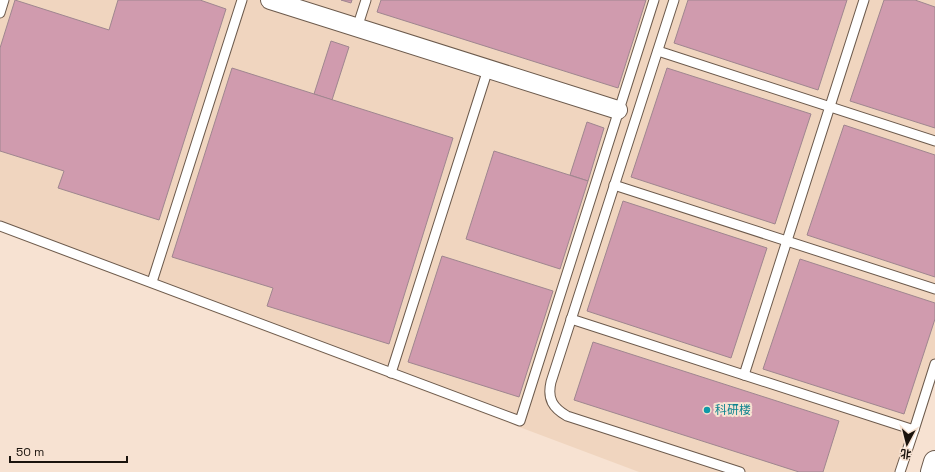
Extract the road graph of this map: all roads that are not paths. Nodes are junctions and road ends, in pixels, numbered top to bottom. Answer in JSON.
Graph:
{"nodes":[{"id":1,"x":4,"y":0,"type":"edge"},
{"id":2,"x":242,"y":0,"type":"edge"},
{"id":3,"x":270,"y":0,"type":"edge"},
{"id":4,"x":366,"y":0,"type":"edge"},
{"id":5,"x":654,"y":0,"type":"edge"},
{"id":6,"x":674,"y":0,"type":"edge"},
{"id":7,"x":864,"y":0,"type":"edge"},
{"id":8,"x":0,"y":14,"type":"edge"},
{"id":9,"x":358,"y":28,"type":"junction"},
{"id":10,"x":658,"y":51,"type":"junction"},
{"id":11,"x":488,"y":69,"type":"junction"},
{"id":12,"x":830,"y":107,"type":"junction"},
{"id":13,"x":618,"y":110,"type":"junction"},
{"id":14,"x":935,"y":141,"type":"edge"},
{"id":15,"x":614,"y":185,"type":"junction"},
{"id":16,"x":0,"y":226,"type":"edge"},
{"id":17,"x":787,"y":241,"type":"junction"},
{"id":18,"x":152,"y":282,"type":"junction"},
{"id":19,"x":935,"y":289,"type":"edge"},
{"id":20,"x":571,"y":319,"type":"junction"},
{"id":21,"x":935,"y":364,"type":"edge"},
{"id":22,"x":391,"y":373,"type":"junction"},
{"id":23,"x":744,"y":375,"type":"junction"},
{"id":24,"x":914,"y":430,"type":"junction"},
{"id":25,"x":935,"y":462,"type":"edge"},
{"id":26,"x":714,"y":468,"type":"edge"},
{"id":27,"x":740,"y":472,"type":"edge"},
{"id":28,"x":900,"y":472,"type":"edge"},
{"id":29,"x":932,"y":472,"type":"edge"}],
"edges":[{"from":1,"to":8,"type":"lane"},
{"from":2,"to":18,"type":"lane"},
{"from":3,"to":9,"type":"street"},
{"from":4,"to":9,"type":"lane"},
{"from":5,"to":13,"type":"lane"},
{"from":6,"to":10,"type":"lane"},
{"from":7,"to":12,"type":"lane"},
{"from":9,"to":11,"type":"street"},
{"from":10,"to":12,"type":"lane"},
{"from":10,"to":15,"type":"lane"},
{"from":11,"to":13,"type":"street"},
{"from":11,"to":22,"type":"lane"},
{"from":12,"to":14,"type":"lane"},
{"from":12,"to":17,"type":"lane"},
{"from":13,"to":22,"type":"lane"},
{"from":15,"to":17,"type":"lane"},
{"from":15,"to":20,"type":"lane"},
{"from":16,"to":18,"type":"lane"},
{"from":17,"to":19,"type":"lane"},
{"from":17,"to":23,"type":"lane"},
{"from":18,"to":22,"type":"lane"},
{"from":20,"to":23,"type":"lane"},
{"from":20,"to":26,"type":"lane"},
{"from":21,"to":24,"type":"lane"},
{"from":23,"to":24,"type":"lane"},
{"from":24,"to":28,"type":"lane"},
{"from":25,"to":29,"type":"street"},
{"from":26,"to":27,"type":"lane"}]}
